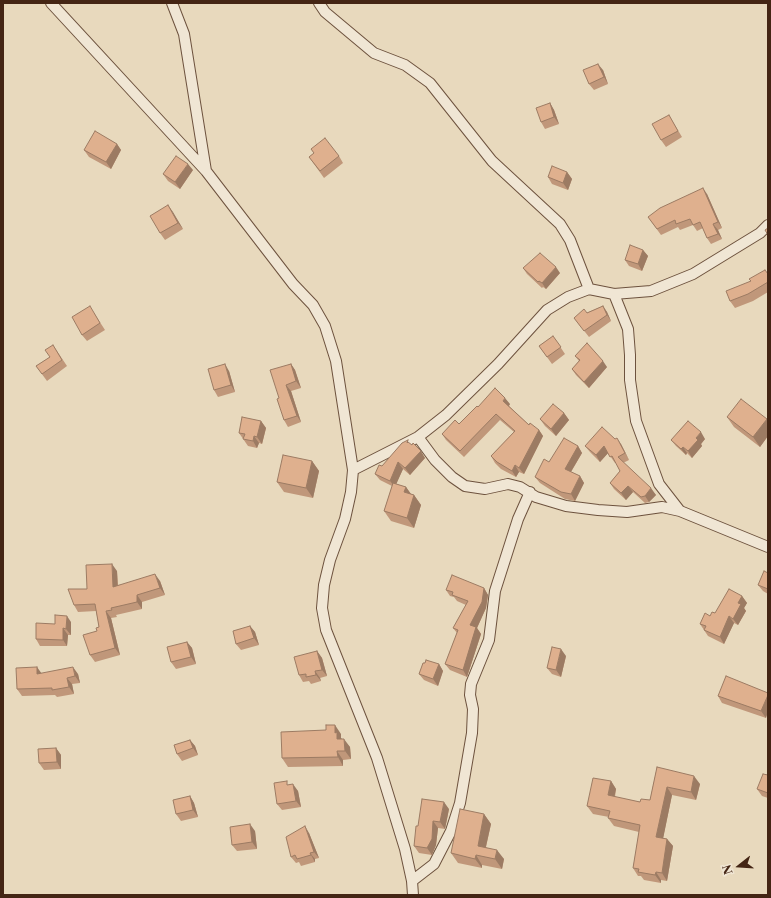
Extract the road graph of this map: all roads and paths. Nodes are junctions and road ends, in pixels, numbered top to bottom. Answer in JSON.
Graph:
{"nodes":[{"id":1,"x":51,"y":3,"type":"edge"},
{"id":2,"x":172,"y":3,"type":"edge"},
{"id":3,"x":319,"y":3,"type":"edge"},
{"id":4,"x":206,"y":171,"type":"junction"},
{"id":5,"x":768,"y":224,"type":"edge"},
{"id":6,"x":589,"y":289,"type":"junction"},
{"id":7,"x":614,"y":294,"type":"junction"},
{"id":8,"x":418,"y":437,"type":"junction"},
{"id":9,"x":353,"y":470,"type":"junction"},
{"id":10,"x":530,"y":492,"type":"junction"},
{"id":11,"x":680,"y":511,"type":"junction"},
{"id":12,"x":768,"y":547,"type":"edge"},
{"id":13,"x":412,"y":881,"type":"junction"},
{"id":14,"x":413,"y":895,"type":"edge"}],
"edges":[{"from":1,"to":4,"type":"street"},
{"from":2,"to":4,"type":"street"},
{"from":3,"to":6,"type":"street"},
{"from":4,"to":9,"type":"street"},
{"from":5,"to":7,"type":"street"},
{"from":6,"to":7,"type":"street"},
{"from":6,"to":8,"type":"street"},
{"from":7,"to":11,"type":"street"},
{"from":8,"to":9,"type":"street"},
{"from":8,"to":10,"type":"street"},
{"from":9,"to":13,"type":"street"},
{"from":10,"to":11,"type":"street"},
{"from":10,"to":13,"type":"street"},
{"from":11,"to":12,"type":"street"},
{"from":13,"to":14,"type":"street"}]}
